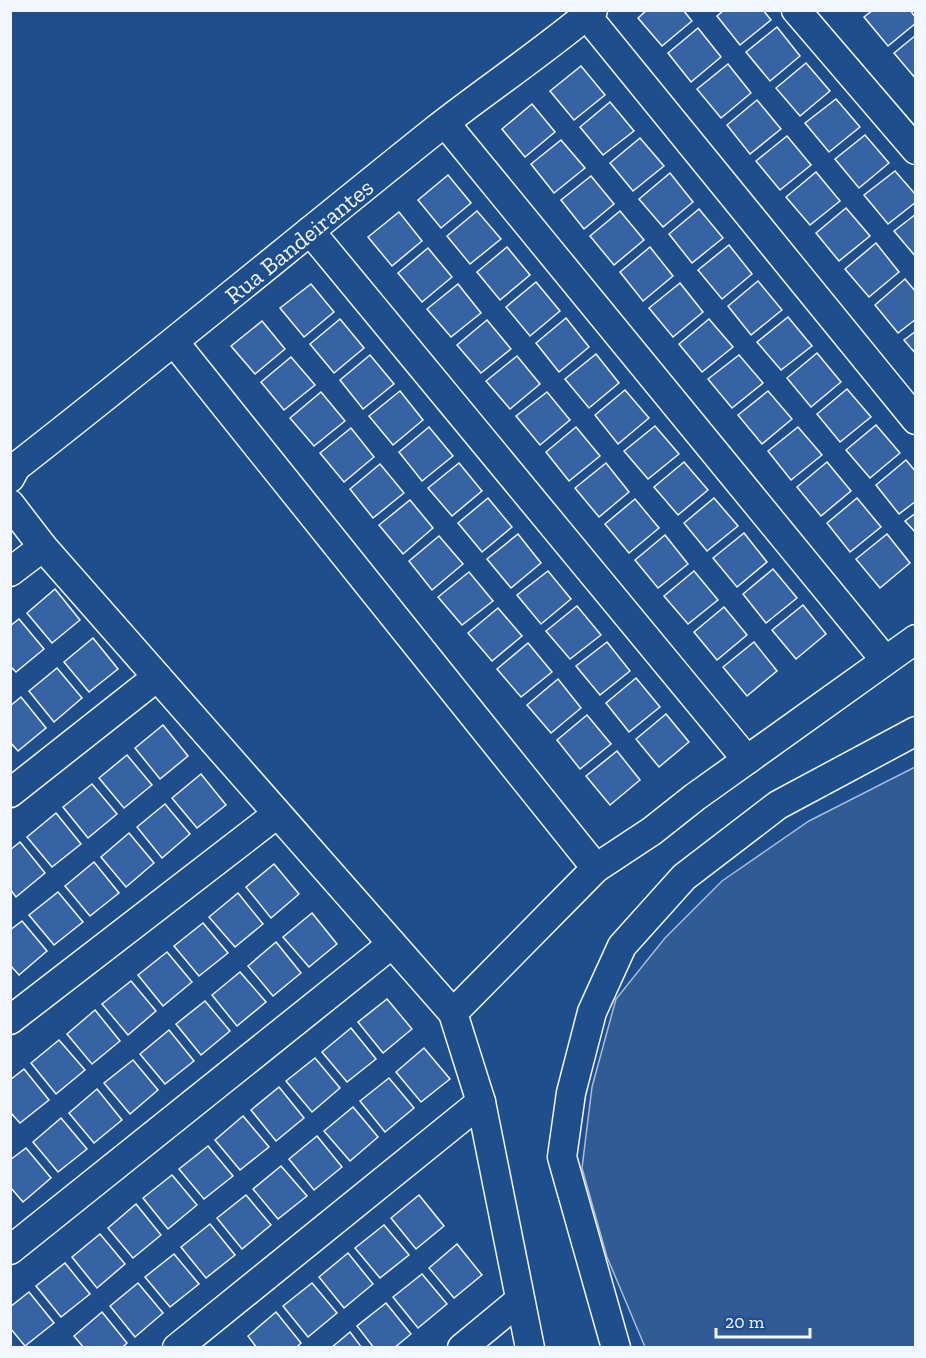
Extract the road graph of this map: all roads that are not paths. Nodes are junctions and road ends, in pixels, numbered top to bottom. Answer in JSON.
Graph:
{"nodes":[{"id":1,"x":796,"y":10,"type":"edge"},
{"id":2,"x":590,"y":13,"type":"edge"},
{"id":3,"x":445,"y":123,"type":"junction"},
{"id":4,"x":915,"y":150,"type":"edge"},
{"id":5,"x":310,"y":231,"type":"junction"},
{"id":6,"x":175,"y":344,"type":"junction"},
{"id":7,"x":915,"y":420,"type":"edge"},
{"id":8,"x":10,"y":478,"type":"edge"},
{"id":9,"x":10,"y":504,"type":"edge"},
{"id":10,"x":43,"y":547,"type":"junction"},
{"id":11,"x":10,"y":572,"type":"edge"},
{"id":12,"x":915,"y":639,"type":"edge"},
{"id":13,"x":885,"y":660,"type":"junction"},
{"id":14,"x":157,"y":677,"type":"junction"},
{"id":15,"x":915,"y":731,"type":"edge"},
{"id":16,"x":747,"y":760,"type":"junction"},
{"id":17,"x":10,"y":793,"type":"edge"},
{"id":18,"x":277,"y":814,"type":"junction"},
{"id":19,"x":596,"y":868,"type":"junction"},
{"id":20,"x":392,"y":944,"type":"junction"},
{"id":21,"x":453,"y":1013,"type":"junction"},
{"id":22,"x":10,"y":1020,"type":"edge"},
{"id":23,"x":481,"y":1102,"type":"junction"},
{"id":24,"x":10,"y":1250,"type":"edge"},
{"id":25,"x":520,"y":1300,"type":"junction"},
{"id":26,"x":177,"y":1347,"type":"edge"},
{"id":27,"x":462,"y":1347,"type":"edge"},
{"id":28,"x":530,"y":1347,"type":"edge"},
{"id":29,"x":616,"y":1347,"type":"edge"}],
"edges":[{"from":1,"to":4,"type":"street"},
{"from":2,"to":3,"type":"street","name":"Rua Bandeirantes"},
{"from":2,"to":7,"type":"street"},
{"from":3,"to":5,"type":"street","name":"Rua Bandeirantes"},
{"from":3,"to":13,"type":"street"},
{"from":5,"to":6,"type":"street","name":"Rua Bandeirantes"},
{"from":5,"to":16,"type":"street"},
{"from":6,"to":8,"type":"street","name":"Rua Bandeirantes"},
{"from":6,"to":19,"type":"street"},
{"from":9,"to":10,"type":"street"},
{"from":10,"to":11,"type":"street"},
{"from":10,"to":14,"type":"street"},
{"from":12,"to":13,"type":"street"},
{"from":13,"to":16,"type":"street"},
{"from":14,"to":17,"type":"street"},
{"from":14,"to":18,"type":"street"},
{"from":15,"to":29,"type":"street"},
{"from":16,"to":19,"type":"street"},
{"from":18,"to":20,"type":"street"},
{"from":18,"to":22,"type":"street"},
{"from":19,"to":21,"type":"street"},
{"from":20,"to":21,"type":"street"},
{"from":20,"to":24,"type":"street"},
{"from":21,"to":23,"type":"street"},
{"from":23,"to":25,"type":"street"},
{"from":23,"to":26,"type":"street"},
{"from":25,"to":27,"type":"street"},
{"from":25,"to":28,"type":"street"}]}
